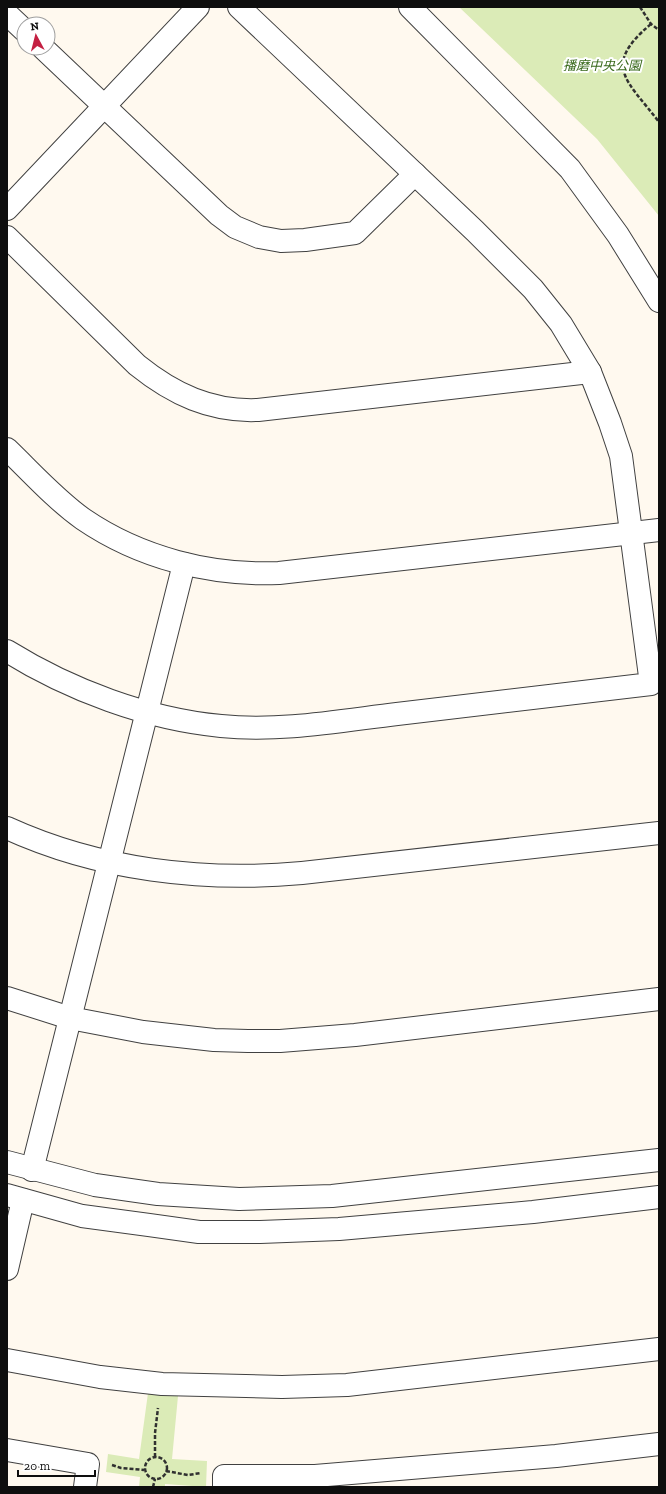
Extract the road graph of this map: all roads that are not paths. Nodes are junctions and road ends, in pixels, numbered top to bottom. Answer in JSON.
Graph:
{"nodes":[{"id":1,"x":198,"y":7,"type":"edge"},
{"id":2,"x":239,"y":7,"type":"edge"},
{"id":3,"x":410,"y":7,"type":"edge"},
{"id":4,"x":7,"y":14,"type":"edge"},
{"id":5,"x":16,"y":22,"type":"edge"},
{"id":6,"x":52,"y":56,"type":"edge"},
{"id":7,"x":105,"y":106,"type":"junction"},
{"id":8,"x":415,"y":174,"type":"junction"},
{"id":9,"x":7,"y":209,"type":"edge"},
{"id":10,"x":7,"y":237,"type":"edge"},
{"id":11,"x":659,"y":301,"type":"edge"},
{"id":12,"x":590,"y":372,"type":"junction"},
{"id":13,"x":7,"y":449,"type":"edge"},
{"id":14,"x":659,"y":530,"type":"edge"},
{"id":15,"x":631,"y":534,"type":"junction"},
{"id":16,"x":184,"y":564,"type":"junction"},
{"id":17,"x":7,"y":651,"type":"edge"},
{"id":18,"x":147,"y":712,"type":"junction"},
{"id":19,"x":7,"y":828,"type":"edge"},
{"id":20,"x":659,"y":832,"type":"edge"},
{"id":21,"x":109,"y":862,"type":"junction"},
{"id":22,"x":7,"y":998,"type":"edge"},
{"id":23,"x":659,"y":999,"type":"edge"},
{"id":24,"x":70,"y":1018,"type":"junction"},
{"id":25,"x":659,"y":1160,"type":"edge"},
{"id":26,"x":7,"y":1162,"type":"edge"},
{"id":27,"x":32,"y":1170,"type":"junction"},
{"id":28,"x":659,"y":1197,"type":"edge"},
{"id":29,"x":15,"y":1198,"type":"edge"},
{"id":30,"x":7,"y":1269,"type":"edge"},
{"id":31,"x":659,"y":1349,"type":"edge"},
{"id":32,"x":7,"y":1360,"type":"edge"},
{"id":33,"x":659,"y":1444,"type":"edge"},
{"id":34,"x":7,"y":1450,"type":"edge"},
{"id":35,"x":224,"y":1481,"type":"edge"},
{"id":36,"x":85,"y":1487,"type":"edge"}],
"edges":[{"from":1,"to":7,"type":"street"},
{"from":2,"to":8,"type":"street"},
{"from":3,"to":11,"type":"street"},
{"from":4,"to":5,"type":"street"},
{"from":6,"to":7,"type":"street"},
{"from":7,"to":8,"type":"street"},
{"from":7,"to":9,"type":"street"},
{"from":8,"to":12,"type":"street"},
{"from":10,"to":12,"type":"street"},
{"from":12,"to":15,"type":"street"},
{"from":13,"to":16,"type":"street"},
{"from":14,"to":15,"type":"street"},
{"from":15,"to":16,"type":"street"},
{"from":15,"to":18,"type":"street"},
{"from":16,"to":18,"type":"street"},
{"from":17,"to":18,"type":"street"},
{"from":18,"to":21,"type":"street"},
{"from":19,"to":21,"type":"street"},
{"from":20,"to":21,"type":"street"},
{"from":21,"to":24,"type":"street"},
{"from":22,"to":24,"type":"street"},
{"from":23,"to":24,"type":"street"},
{"from":24,"to":27,"type":"street"},
{"from":25,"to":27,"type":"street"},
{"from":26,"to":27,"type":"street"},
{"from":28,"to":29,"type":"street"},
{"from":29,"to":30,"type":"street"},
{"from":31,"to":32,"type":"street"},
{"from":33,"to":35,"type":"street"},
{"from":34,"to":36,"type":"street"}]}
